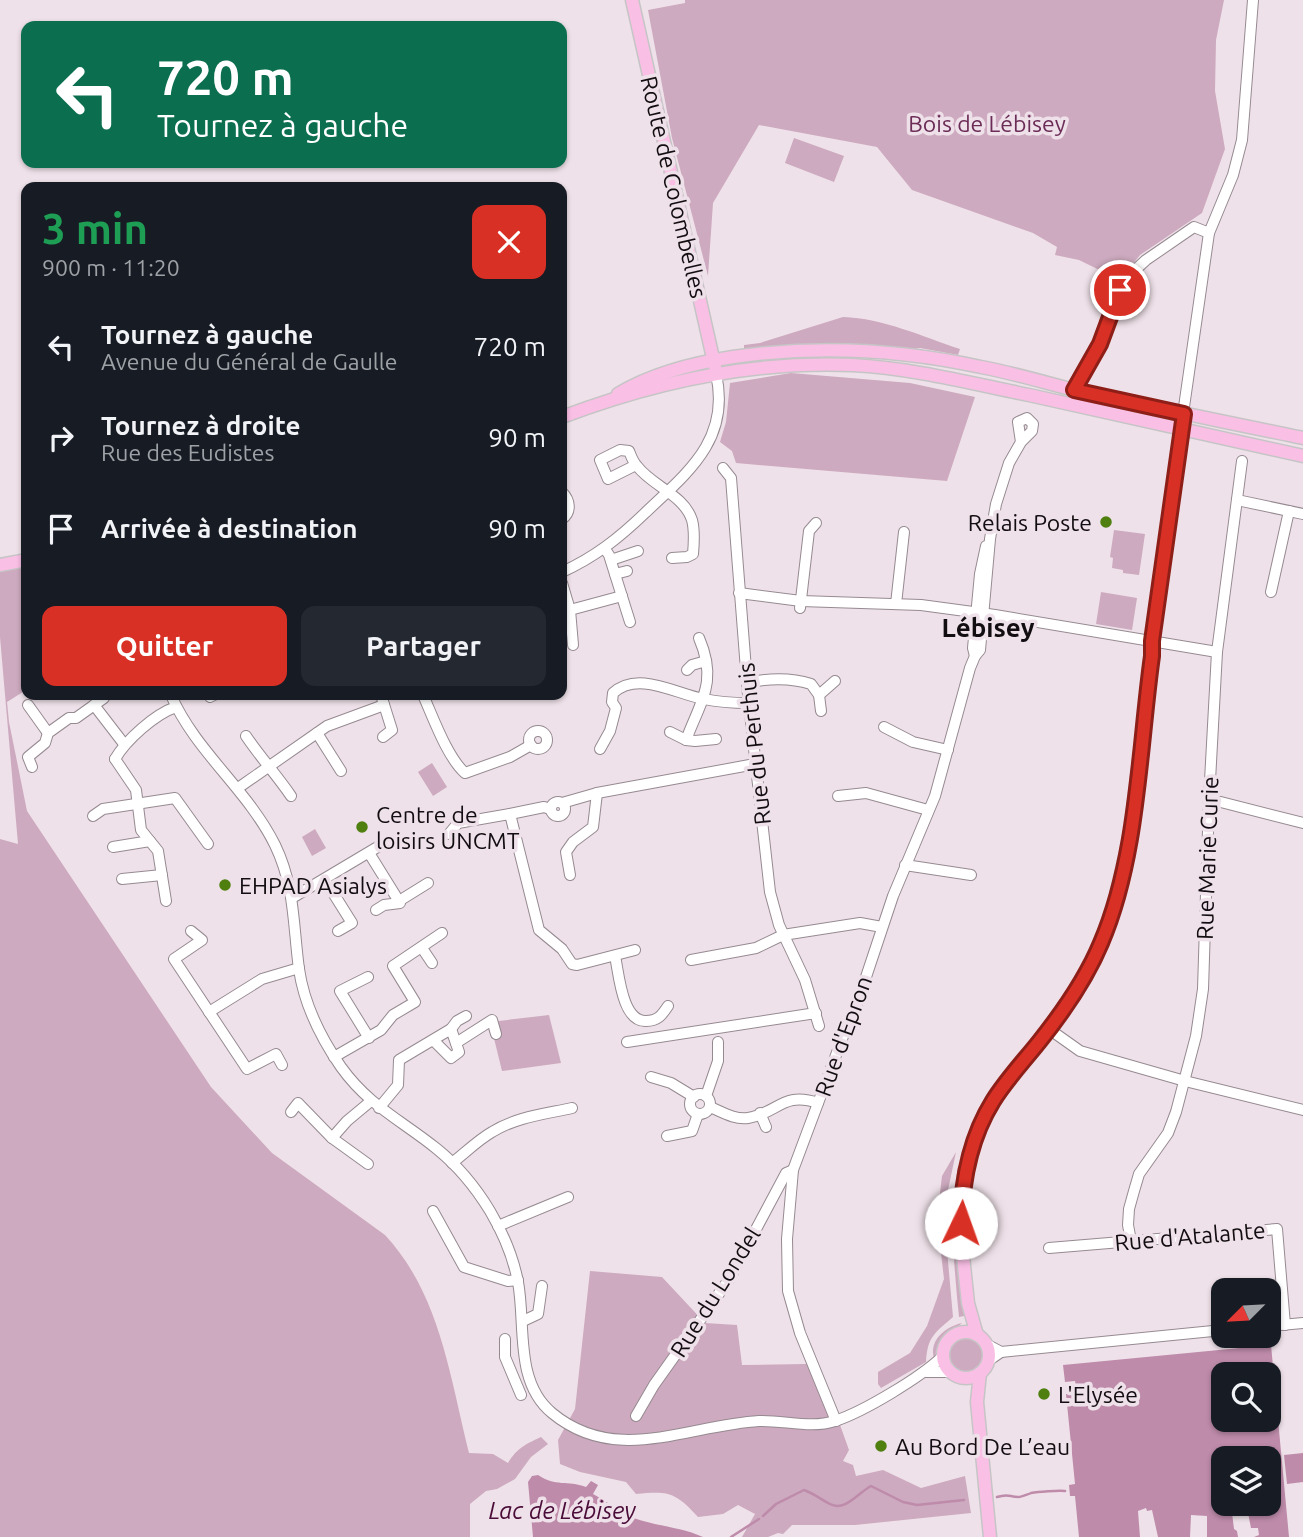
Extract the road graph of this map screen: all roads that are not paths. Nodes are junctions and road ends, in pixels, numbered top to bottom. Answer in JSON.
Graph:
{"nodes":[{"id":1,"x":632,"y":0,"type":"edge"},
{"id":2,"x":1253,"y":0,"type":"edge"},
{"id":3,"x":1209,"y":233,"type":"junction"},
{"id":4,"x":713,"y":360,"type":"junction"},
{"id":5,"x":716,"y":374,"type":"junction"},
{"id":6,"x":1074,"y":390,"type":"junction"},
{"id":7,"x":608,"y":399,"type":"junction"},
{"id":8,"x":1184,"y":414,"type":"junction"},
{"id":9,"x":567,"y":415,"type":"edge"},
{"id":10,"x":1181,"y":429,"type":"junction"},
{"id":11,"x":1303,"y":438,"type":"edge"},
{"id":12,"x":1021,"y":442,"type":"dead end"},
{"id":13,"x":1303,"y":456,"type":"edge"},
{"id":14,"x":1242,"y":461,"type":"dead end"},
{"id":15,"x":636,"y":465,"type":"dead end"},
{"id":16,"x":723,"y":468,"type":"dead end"},
{"id":17,"x":667,"y":493,"type":"junction"},
{"id":18,"x":1237,"y":500,"type":"junction"},
{"id":19,"x":1289,"y":511,"type":"junction"},
{"id":20,"x":1303,"y":514,"type":"edge"},
{"id":21,"x":816,"y":523,"type":"dead end"},
{"id":22,"x":904,"y":531,"type":"dead end"},
{"id":23,"x":605,"y":549,"type":"junction"},
{"id":24,"x":638,"y":551,"type":"dead end"},
{"id":25,"x":672,"y":558,"type":"dead end"},
{"id":26,"x":611,"y":560,"type":"junction"},
{"id":27,"x":21,"y":561,"type":"edge"},
{"id":28,"x":0,"y":565,"type":"edge"},
{"id":29,"x":567,"y":569,"type":"edge"},
{"id":30,"x":626,"y":570,"type":"dead end"},
{"id":31,"x":615,"y":574,"type":"junction"},
{"id":32,"x":1271,"y":592,"type":"dead end"},
{"id":33,"x":739,"y":593,"type":"junction"},
{"id":34,"x":622,"y":596,"type":"junction"},
{"id":35,"x":567,"y":601,"type":"edge"},
{"id":36,"x":896,"y":604,"type":"junction"},
{"id":37,"x":800,"y":605,"type":"junction"},
{"id":38,"x":570,"y":610,"type":"junction"},
{"id":39,"x":980,"y":613,"type":"junction"},
{"id":40,"x":630,"y":622,"type":"dead end"},
{"id":41,"x":699,"y":638,"type":"dead end"},
{"id":42,"x":1152,"y":641,"type":"junction"},
{"id":43,"x":573,"y":645,"type":"dead end"},
{"id":44,"x":1217,"y":652,"type":"junction"},
{"id":45,"x":706,"y":660,"type":"junction"},
{"id":46,"x":687,"y":670,"type":"dead end"},
{"id":47,"x":835,"y":681,"type":"dead end"},
{"id":48,"x":747,"y":683,"type":"junction"},
{"id":49,"x":819,"y":695,"type":"junction"},
{"id":50,"x":704,"y":699,"type":"junction"},
{"id":51,"x":100,"y":700,"type":"edge"},
{"id":52,"x":173,"y":700,"type":"edge"},
{"id":53,"x":382,"y":700,"type":"edge"},
{"id":54,"x":425,"y":700,"type":"edge"},
{"id":55,"x":749,"y":703,"type":"junction"},
{"id":56,"x":28,"y":705,"type":"dead end"},
{"id":57,"x":94,"y":705,"type":"junction"},
{"id":58,"x":176,"y":707,"type":"junction"},
{"id":59,"x":821,"y":710,"type":"dead end"},
{"id":60,"x":884,"y":727,"type":"dead end"},
{"id":61,"x":670,"y":732,"type":"dead end"},
{"id":62,"x":48,"y":733,"type":"junction"},
{"id":63,"x":317,"y":733,"type":"junction"},
{"id":64,"x":246,"y":736,"type":"dead end"},
{"id":65,"x":383,"y":737,"type":"dead end"},
{"id":66,"x":716,"y":739,"type":"dead end"},
{"id":67,"x":686,"y":740,"type":"junction"},
{"id":68,"x":124,"y":744,"type":"junction"},
{"id":69,"x":531,"y":745,"type":"dead end"},
{"id":70,"x":600,"y":749,"type":"dead end"},
{"id":71,"x":948,"y":750,"type":"junction"},
{"id":72,"x":755,"y":764,"type":"junction"},
{"id":73,"x":270,"y":765,"type":"junction"},
{"id":74,"x":32,"y":767,"type":"dead end"},
{"id":75,"x":341,"y":771,"type":"dead end"},
{"id":76,"x":238,"y":788,"type":"junction"},
{"id":77,"x":597,"y":793,"type":"junction"},
{"id":78,"x":291,"y":796,"type":"dead end"},
{"id":79,"x":838,"y":796,"type":"dead end"},
{"id":80,"x":1209,"y":799,"type":"junction"},
{"id":81,"x":138,"y":804,"type":"junction"},
{"id":82,"x":928,"y":810,"type":"junction"},
{"id":83,"x":510,"y":814,"type":"junction"},
{"id":84,"x":93,"y":816,"type":"dead end"},
{"id":85,"x":1303,"y":823,"type":"edge"},
{"id":86,"x":449,"y":834,"type":"dead end"},
{"id":87,"x":150,"y":841,"type":"junction"},
{"id":88,"x":386,"y":842,"type":"dead end"},
{"id":89,"x":208,"y":845,"type":"dead end"},
{"id":90,"x":113,"y":847,"type":"dead end"},
{"id":91,"x":369,"y":853,"type":"junction"},
{"id":92,"x":905,"y":865,"type":"junction"},
{"id":93,"x":162,"y":875,"type":"junction"},
{"id":94,"x":570,"y":875,"type":"dead end"},
{"id":95,"x":971,"y":876,"type":"dead end"},
{"id":96,"x":122,"y":879,"type":"dead end"},
{"id":97,"x":325,"y":880,"type":"junction"},
{"id":98,"x":428,"y":883,"type":"dead end"},
{"id":99,"x":292,"y":898,"type":"junction"},
{"id":100,"x":166,"y":901,"type":"dead end"},
{"id":101,"x":399,"y":901,"type":"junction"},
{"id":102,"x":376,"y":910,"type":"dead end"},
{"id":103,"x":882,"y":927,"type":"junction"},
{"id":104,"x":191,"y":931,"type":"dead end"},
{"id":105,"x":338,"y":931,"type":"dead end"},
{"id":106,"x":442,"y":933,"type":"dead end"},
{"id":107,"x":783,"y":935,"type":"junction"},
{"id":108,"x":422,"y":948,"type":"junction"},
{"id":109,"x":635,"y":950,"type":"dead end"},
{"id":110,"x":615,"y":956,"type":"junction"},
{"id":111,"x":691,"y":960,"type":"dead end"},
{"id":112,"x":432,"y":963,"type":"dead end"},
{"id":113,"x":299,"y":968,"type":"junction"},
{"id":114,"x":368,"y":977,"type":"dead end"},
{"id":115,"x":668,"y":1006,"type":"dead end"},
{"id":116,"x":209,"y":1012,"type":"junction"},
{"id":117,"x":816,"y":1013,"type":"junction"},
{"id":118,"x":466,"y":1016,"type":"dead end"},
{"id":119,"x":819,"y":1027,"type":"dead end"},
{"id":120,"x":451,"y":1029,"type":"junction"},
{"id":121,"x":1049,"y":1029,"type":"junction"},
{"id":122,"x":496,"y":1034,"type":"dead end"},
{"id":123,"x":369,"y":1038,"type":"junction"},
{"id":124,"x":433,"y":1040,"type":"junction"},
{"id":125,"x":627,"y":1042,"type":"dead end"},
{"id":126,"x":718,"y":1042,"type":"dead end"},
{"id":127,"x":456,"y":1043,"type":"junction"},
{"id":128,"x":334,"y":1057,"type":"junction"},
{"id":129,"x":386,"y":1063,"type":"dead end"},
{"id":130,"x":282,"y":1065,"type":"dead end"},
{"id":131,"x":397,"y":1069,"type":"junction"},
{"id":132,"x":651,"y":1077,"type":"dead end"},
{"id":133,"x":1185,"y":1081,"type":"junction"},
{"id":134,"x":706,"y":1096,"type":"junction"},
{"id":135,"x":694,"y":1097,"type":"junction"},
{"id":136,"x":818,"y":1103,"type":"junction"},
{"id":137,"x":375,"y":1105,"type":"junction"},
{"id":138,"x":710,"y":1107,"type":"junction"},
{"id":139,"x":572,"y":1108,"type":"dead end"},
{"id":140,"x":1303,"y":1110,"type":"edge"},
{"id":141,"x":290,"y":1112,"type":"dead end"},
{"id":142,"x":760,"y":1113,"type":"junction"},
{"id":143,"x":698,"y":1114,"type":"junction"},
{"id":144,"x":766,"y":1127,"type":"dead end"},
{"id":145,"x":667,"y":1136,"type":"dead end"},
{"id":146,"x":332,"y":1138,"type":"junction"},
{"id":147,"x":453,"y":1163,"type":"junction"},
{"id":148,"x":368,"y":1164,"type":"dead end"},
{"id":149,"x":793,"y":1170,"type":"junction"},
{"id":150,"x":568,"y":1198,"type":"dead end"},
{"id":151,"x":433,"y":1211,"type":"dead end"},
{"id":152,"x":498,"y":1226,"type":"junction"},
{"id":153,"x":1131,"y":1241,"type":"junction"},
{"id":154,"x":1049,"y":1248,"type":"dead end"},
{"id":155,"x":518,"y":1280,"type":"junction"},
{"id":156,"x":541,"y":1286,"type":"dead end"},
{"id":157,"x":968,"y":1303,"type":"junction"},
{"id":158,"x":523,"y":1321,"type":"junction"},
{"id":159,"x":1303,"y":1323,"type":"edge"},
{"id":160,"x":1281,"y":1325,"type":"edge"},
{"id":161,"x":1285,"y":1325,"type":"junction"},
{"id":162,"x":1211,"y":1331,"type":"edge"},
{"id":163,"x":960,"y":1333,"type":"junction"},
{"id":164,"x":505,"y":1339,"type":"dead end"},
{"id":165,"x":982,"y":1339,"type":"junction"},
{"id":166,"x":1000,"y":1352,"type":"junction"},
{"id":167,"x":943,"y":1356,"type":"junction"},
{"id":168,"x":988,"y":1362,"type":"junction"},
{"id":169,"x":525,"y":1363,"type":"junction"},
{"id":170,"x":509,"y":1369,"type":"junction"},
{"id":171,"x":926,"y":1372,"type":"junction"},
{"id":172,"x":980,"y":1374,"type":"junction"},
{"id":173,"x":956,"y":1375,"type":"junction"},
{"id":174,"x":521,"y":1395,"type":"dead end"},
{"id":175,"x":977,"y":1402,"type":"junction"},
{"id":176,"x":636,"y":1416,"type":"dead end"},
{"id":177,"x":835,"y":1421,"type":"junction"},
{"id":178,"x":990,"y":1537,"type":"edge"}],
"edges":[{"from":1,"to":4,"type":"main road","name":"Route de Colombelles"},
{"from":2,"to":3,"type":"street"},
{"from":3,"to":6,"type":"street"},
{"from":3,"to":8,"type":"street"},
{"from":4,"to":5,"type":"main road","name":"Route de Colombelles"},
{"from":4,"to":6,"type":"main road"},
{"from":4,"to":7,"type":"main road"},
{"from":5,"to":7,"type":"main road"},
{"from":5,"to":10,"type":"main road"},
{"from":5,"to":17,"type":"street"},
{"from":6,"to":8,"type":"main road"},
{"from":7,"to":9,"type":"main road"},
{"from":8,"to":10,"type":"main road"},
{"from":8,"to":11,"type":"main road"},
{"from":10,"to":13,"type":"main road"},
{"from":10,"to":42,"type":"main road"},
{"from":12,"to":39,"type":"street","name":"Rue d'Epron"},
{"from":14,"to":18,"type":"street","name":"Rue Marie Curie"},
{"from":15,"to":17,"type":"street"},
{"from":16,"to":33,"type":"street","name":"Rue du Perthuis"},
{"from":17,"to":23,"type":"street"},
{"from":17,"to":25,"type":"street"},
{"from":18,"to":19,"type":"street"},
{"from":18,"to":44,"type":"street","name":"Rue Marie Curie"},
{"from":19,"to":20,"type":"street"},
{"from":19,"to":32,"type":"street"},
{"from":21,"to":37,"type":"street"},
{"from":22,"to":36,"type":"street"},
{"from":23,"to":26,"type":"street"},
{"from":23,"to":29,"type":"street"},
{"from":24,"to":26,"type":"street"},
{"from":26,"to":31,"type":"street"},
{"from":27,"to":28,"type":"main road"},
{"from":30,"to":31,"type":"street"},
{"from":31,"to":34,"type":"street"},
{"from":33,"to":37,"type":"street"},
{"from":33,"to":48,"type":"street","name":"Rue du Perthuis"},
{"from":34,"to":38,"type":"street"},
{"from":34,"to":40,"type":"street"},
{"from":35,"to":38,"type":"street"},
{"from":36,"to":37,"type":"street"},
{"from":36,"to":39,"type":"street"},
{"from":38,"to":43,"type":"street"},
{"from":39,"to":42,"type":"street"},
{"from":39,"to":71,"type":"street","name":"Rue d'Epron"},
{"from":41,"to":45,"type":"street"},
{"from":42,"to":44,"type":"street"},
{"from":42,"to":121,"type":"main road"},
{"from":44,"to":80,"type":"street","name":"Rue Marie Curie"},
{"from":45,"to":46,"type":"street"},
{"from":45,"to":50,"type":"street"},
{"from":47,"to":49,"type":"street"},
{"from":48,"to":49,"type":"street"},
{"from":48,"to":55,"type":"street","name":"Rue du Perthuis"},
{"from":49,"to":59,"type":"street"},
{"from":50,"to":55,"type":"street"},
{"from":50,"to":67,"type":"street"},
{"from":50,"to":70,"type":"street"},
{"from":51,"to":57,"type":"street"},
{"from":52,"to":58,"type":"street"},
{"from":53,"to":63,"type":"street"},
{"from":53,"to":65,"type":"street"},
{"from":54,"to":69,"type":"street"},
{"from":55,"to":72,"type":"street","name":"Rue du Perthuis"},
{"from":56,"to":62,"type":"street"},
{"from":57,"to":62,"type":"street"},
{"from":57,"to":68,"type":"street"},
{"from":58,"to":68,"type":"street"},
{"from":58,"to":76,"type":"street"},
{"from":60,"to":71,"type":"street"},
{"from":61,"to":67,"type":"street"},
{"from":62,"to":74,"type":"street"},
{"from":63,"to":73,"type":"street"},
{"from":63,"to":75,"type":"street"},
{"from":64,"to":73,"type":"street"},
{"from":66,"to":67,"type":"street"},
{"from":68,"to":81,"type":"street"},
{"from":71,"to":82,"type":"street","name":"Rue d'Epron"},
{"from":72,"to":77,"type":"street"},
{"from":72,"to":107,"type":"street","name":"Rue du Perthuis"},
{"from":73,"to":76,"type":"street"},
{"from":73,"to":78,"type":"street"},
{"from":76,"to":99,"type":"street"},
{"from":77,"to":83,"type":"street"},
{"from":77,"to":94,"type":"street"},
{"from":79,"to":82,"type":"street"},
{"from":80,"to":85,"type":"street"},
{"from":80,"to":133,"type":"street","name":"Rue Marie Curie"},
{"from":81,"to":84,"type":"street"},
{"from":81,"to":87,"type":"street"},
{"from":81,"to":89,"type":"street"},
{"from":82,"to":92,"type":"street","name":"Rue d'Epron"},
{"from":83,"to":86,"type":"street"},
{"from":83,"to":110,"type":"street"},
{"from":87,"to":90,"type":"street"},
{"from":87,"to":93,"type":"street"},
{"from":88,"to":91,"type":"street"},
{"from":91,"to":97,"type":"street"},
{"from":91,"to":101,"type":"street"},
{"from":92,"to":95,"type":"street"},
{"from":92,"to":103,"type":"street","name":"Rue d'Epron"},
{"from":93,"to":96,"type":"street"},
{"from":93,"to":100,"type":"street"},
{"from":97,"to":99,"type":"street"},
{"from":97,"to":105,"type":"street"},
{"from":98,"to":101,"type":"street"},
{"from":99,"to":113,"type":"street"},
{"from":101,"to":102,"type":"street"},
{"from":103,"to":107,"type":"street"},
{"from":103,"to":136,"type":"street","name":"Rue d'Epron"},
{"from":104,"to":116,"type":"street"},
{"from":106,"to":108,"type":"street"},
{"from":107,"to":111,"type":"street"},
{"from":107,"to":117,"type":"street","name":"Rue du Perthuis"},
{"from":108,"to":112,"type":"street"},
{"from":108,"to":123,"type":"street"},
{"from":109,"to":110,"type":"street"},
{"from":110,"to":115,"type":"street"},
{"from":113,"to":116,"type":"street"},
{"from":113,"to":128,"type":"street"},
{"from":114,"to":123,"type":"street"},
{"from":116,"to":130,"type":"street"},
{"from":117,"to":119,"type":"street","name":"Rue du Perthuis"},
{"from":117,"to":125,"type":"street"},
{"from":118,"to":120,"type":"street"},
{"from":120,"to":124,"type":"street"},
{"from":120,"to":127,"type":"street"},
{"from":121,"to":133,"type":"street"},
{"from":121,"to":157,"type":"main road"},
{"from":122,"to":127,"type":"street"},
{"from":123,"to":128,"type":"street"},
{"from":124,"to":127,"type":"street"},
{"from":124,"to":131,"type":"street"},
{"from":126,"to":134,"type":"street"},
{"from":128,"to":137,"type":"street"},
{"from":129,"to":131,"type":"street"},
{"from":131,"to":137,"type":"street"},
{"from":132,"to":135,"type":"street"},
{"from":133,"to":140,"type":"street"},
{"from":133,"to":153,"type":"street","name":"Rue Marie Curie"},
{"from":134,"to":135,"type":"street"},
{"from":134,"to":138,"type":"street"},
{"from":135,"to":143,"type":"street"},
{"from":136,"to":142,"type":"street"},
{"from":136,"to":149,"type":"street","name":"Rue d'Epron"},
{"from":137,"to":146,"type":"street"},
{"from":137,"to":147,"type":"street"},
{"from":138,"to":142,"type":"street"},
{"from":138,"to":143,"type":"street"},
{"from":139,"to":147,"type":"street"},
{"from":141,"to":146,"type":"street"},
{"from":142,"to":144,"type":"street"},
{"from":143,"to":145,"type":"street"},
{"from":146,"to":148,"type":"street"},
{"from":147,"to":152,"type":"street"},
{"from":149,"to":176,"type":"street","name":"Rue du Londel"},
{"from":149,"to":177,"type":"street","name":"Rue d'Epron"},
{"from":150,"to":152,"type":"street"},
{"from":151,"to":155,"type":"street"},
{"from":152,"to":155,"type":"street"},
{"from":153,"to":154,"type":"street","name":"Rue d'Atalante"},
{"from":153,"to":161,"type":"street","name":"Rue d'Atalante"},
{"from":155,"to":158,"type":"street"},
{"from":156,"to":158,"type":"street"},
{"from":157,"to":163,"type":"main road"},
{"from":157,"to":165,"type":"main road"},
{"from":158,"to":169,"type":"street"},
{"from":159,"to":161,"type":"street"},
{"from":160,"to":161,"type":"street"},
{"from":162,"to":166,"type":"street"},
{"from":163,"to":165,"type":"main road"},
{"from":163,"to":167,"type":"main road"},
{"from":164,"to":170,"type":"street"},
{"from":165,"to":166,"type":"street"},
{"from":165,"to":168,"type":"main road"},
{"from":166,"to":168,"type":"street"},
{"from":167,"to":171,"type":"street"},
{"from":167,"to":173,"type":"main road"},
{"from":168,"to":172,"type":"main road"},
{"from":169,"to":170,"type":"street"},
{"from":169,"to":177,"type":"street"},
{"from":170,"to":174,"type":"street"},
{"from":171,"to":173,"type":"street"},
{"from":171,"to":177,"type":"street"},
{"from":172,"to":173,"type":"main road"},
{"from":172,"to":175,"type":"main road"},
{"from":173,"to":175,"type":"main road"},
{"from":175,"to":178,"type":"main road"}]}
